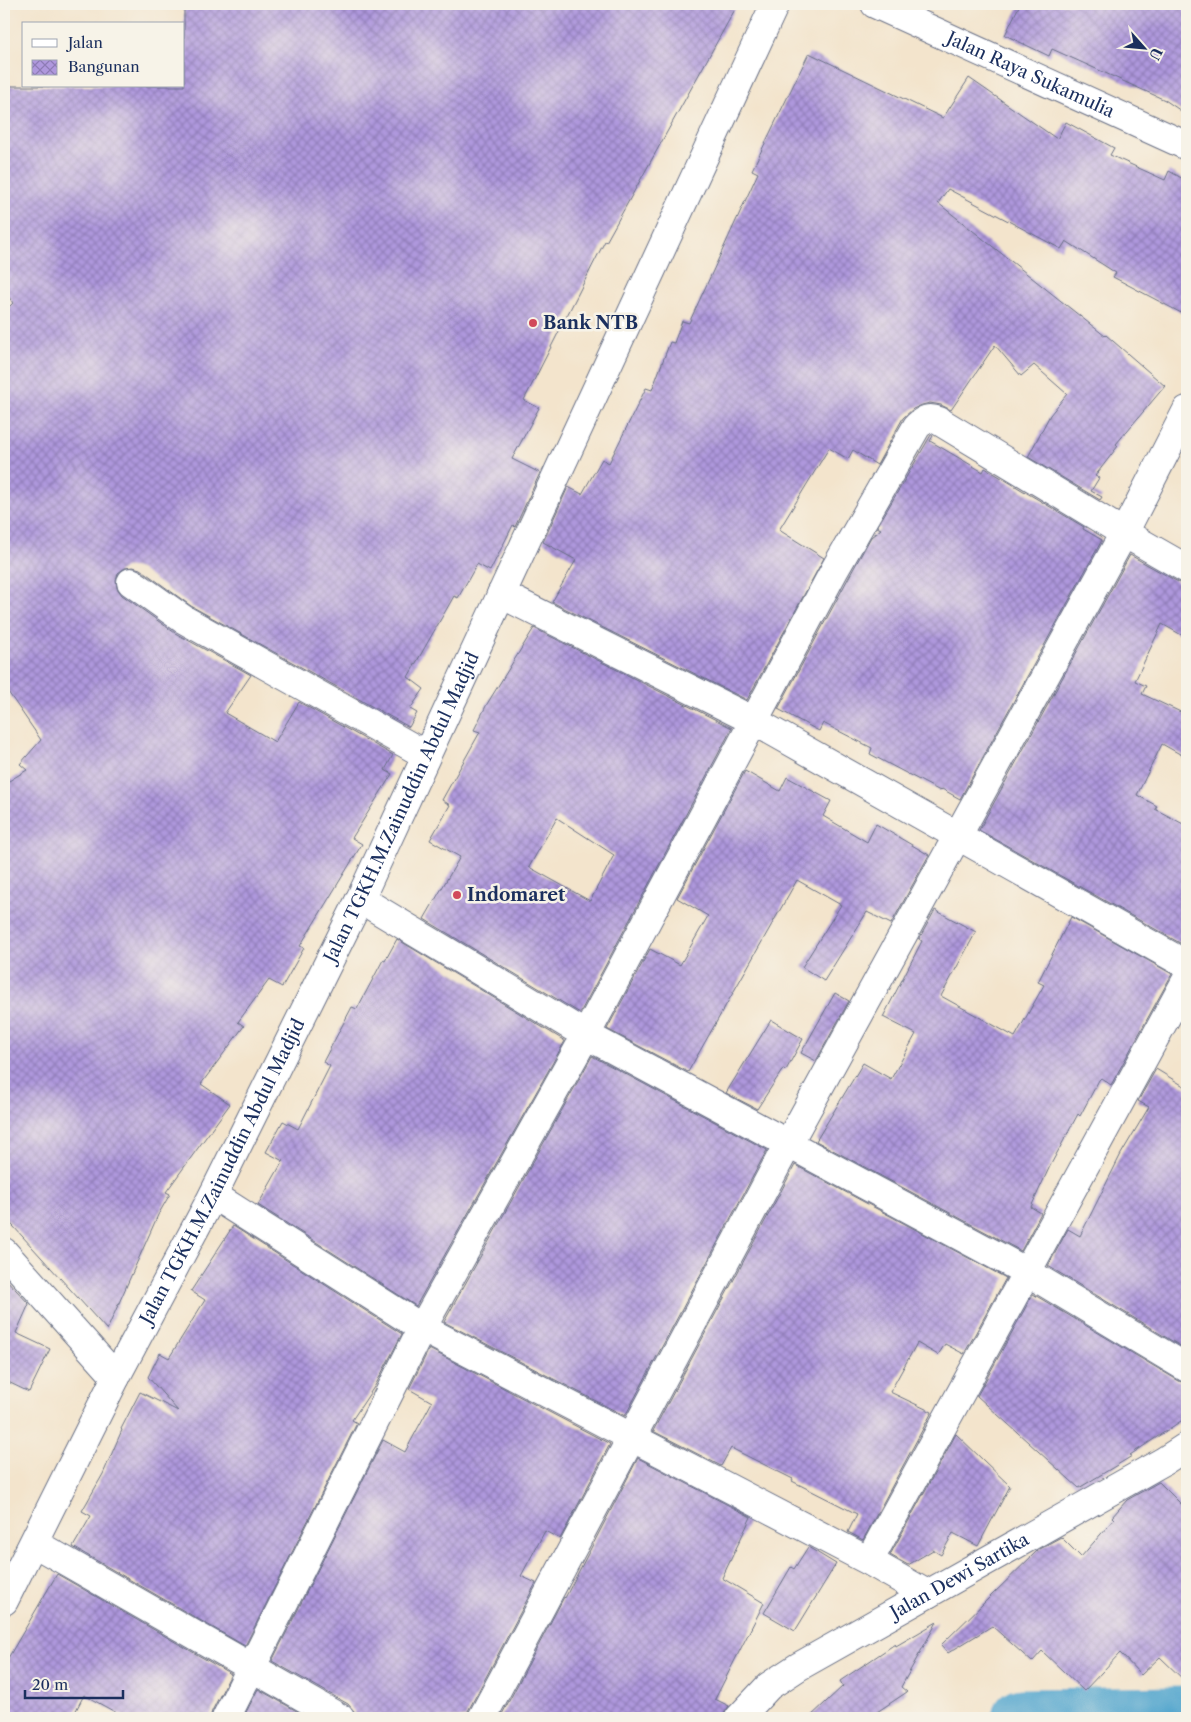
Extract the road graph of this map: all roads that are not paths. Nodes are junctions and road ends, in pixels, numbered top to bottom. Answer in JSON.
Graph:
{"nodes":[{"id":1,"x":775,"y":4,"type":"edge"},
{"id":2,"x":875,"y":4,"type":"edge"},
{"id":3,"x":1187,"y":146,"type":"edge"},
{"id":4,"x":1187,"y":410,"type":"edge"},
{"id":5,"x":1124,"y":533,"type":"junction"},
{"id":6,"x":1187,"y":569,"type":"edge"},
{"id":7,"x":130,"y":582,"type":"dead end"},
{"id":8,"x":501,"y":594,"type":"junction"},
{"id":9,"x":754,"y":720,"type":"junction"},
{"id":10,"x":426,"y":755,"type":"junction"},
{"id":11,"x":958,"y":836,"type":"junction"},
{"id":12,"x":360,"y":899,"type":"junction"},
{"id":13,"x":1187,"y":965,"type":"edge"},
{"id":14,"x":1187,"y":979,"type":"edge"},
{"id":15,"x":586,"y":1035,"type":"junction"},
{"id":16,"x":788,"y":1144,"type":"junction"},
{"id":17,"x":213,"y":1195,"type":"junction"},
{"id":18,"x":4,"y":1252,"type":"edge"},
{"id":19,"x":1027,"y":1272,"type":"junction"},
{"id":20,"x":422,"y":1328,"type":"junction"},
{"id":21,"x":1187,"y":1368,"type":"edge"},
{"id":22,"x":116,"y":1377,"type":"junction"},
{"id":23,"x":632,"y":1438,"type":"junction"},
{"id":24,"x":1187,"y":1446,"type":"edge"},
{"id":25,"x":34,"y":1543,"type":"junction"},
{"id":26,"x":869,"y":1561,"type":"junction"},
{"id":27,"x":927,"y":1594,"type":"junction"},
{"id":28,"x":4,"y":1601,"type":"edge"},
{"id":29,"x":253,"y":1667,"type":"junction"},
{"id":30,"x":226,"y":1718,"type":"edge"},
{"id":31,"x":340,"y":1718,"type":"edge"},
{"id":32,"x":482,"y":1718,"type":"edge"},
{"id":33,"x":739,"y":1718,"type":"edge"}],
"edges":[{"from":1,"to":8,"type":"street","name":"Jalan TGKH.M.Zainuddin Abdul Madjid"},
{"from":2,"to":3,"type":"street","name":"Jalan Raya Sukamulia"},
{"from":4,"to":5,"type":"street"},
{"from":5,"to":6,"type":"street"},
{"from":5,"to":9,"type":"street"},
{"from":5,"to":11,"type":"street"},
{"from":7,"to":10,"type":"street"},
{"from":8,"to":9,"type":"street"},
{"from":8,"to":10,"type":"street","name":"Jalan TGKH.M.Zainuddin Abdul Madjid"},
{"from":9,"to":11,"type":"street"},
{"from":9,"to":15,"type":"street"},
{"from":10,"to":12,"type":"street","name":"Jalan TGKH.M.Zainuddin Abdul Madjid"},
{"from":11,"to":13,"type":"street"},
{"from":11,"to":16,"type":"street"},
{"from":12,"to":15,"type":"street"},
{"from":12,"to":17,"type":"street","name":"Jalan TGKH.M.Zainuddin Abdul Madjid"},
{"from":14,"to":19,"type":"street"},
{"from":15,"to":16,"type":"street"},
{"from":15,"to":20,"type":"street"},
{"from":16,"to":19,"type":"street"},
{"from":16,"to":23,"type":"street"},
{"from":17,"to":20,"type":"street"},
{"from":17,"to":22,"type":"street","name":"Jalan TGKH.M.Zainuddin Abdul Madjid"},
{"from":18,"to":22,"type":"street"},
{"from":19,"to":21,"type":"street"},
{"from":19,"to":26,"type":"street"},
{"from":20,"to":23,"type":"street"},
{"from":20,"to":29,"type":"street"},
{"from":22,"to":25,"type":"street","name":"Jalan TGKH.M.Zainuddin Abdul Madjid"},
{"from":23,"to":26,"type":"street"},
{"from":23,"to":32,"type":"street"},
{"from":24,"to":27,"type":"street","name":"Jalan Dewi Sartika"},
{"from":25,"to":28,"type":"street","name":"Jalan TGKH.M.Zainuddin Abdul Madjid"},
{"from":25,"to":29,"type":"street"},
{"from":26,"to":27,"type":"street"},
{"from":27,"to":33,"type":"street","name":"Jalan Dewi Sartika"},
{"from":29,"to":30,"type":"street"},
{"from":29,"to":31,"type":"street"}]}
